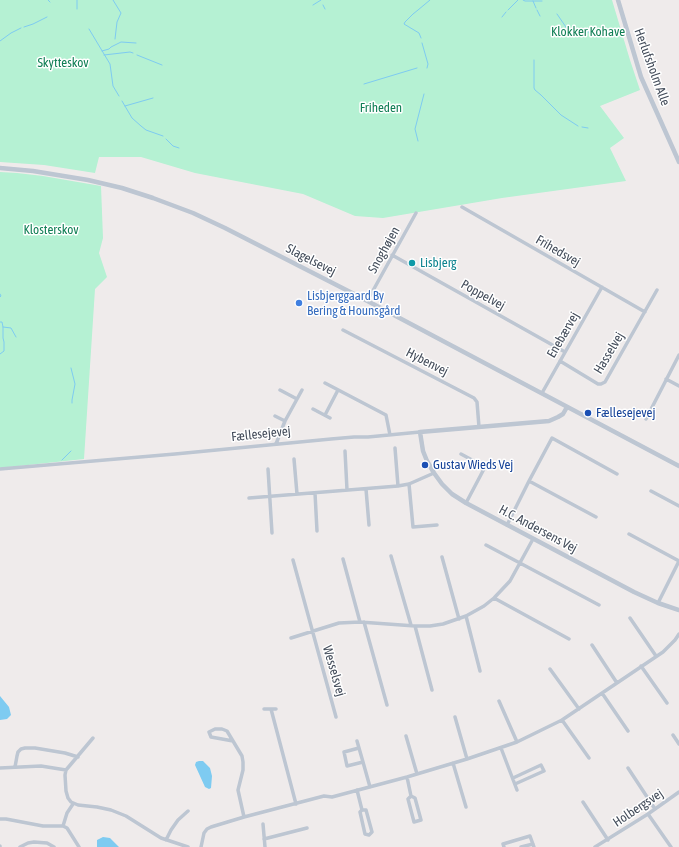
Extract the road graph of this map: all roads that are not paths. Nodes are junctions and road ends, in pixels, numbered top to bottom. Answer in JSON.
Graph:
{"nodes":[{"id":1,"x":618,"y":0,"type":"edge"},
{"id":2,"x":679,"y":162,"type":"edge"},
{"id":3,"x":0,"y":168,"type":"edge"},
{"id":4,"x":462,"y":207,"type":"dead end"},
{"id":5,"x":416,"y":213,"type":"dead end"},
{"id":6,"x":392,"y":255,"type":"junction"},
{"id":7,"x":602,"y":287,"type":"junction"},
{"id":8,"x":657,"y":290,"type":"dead end"},
{"id":9,"x":370,"y":296,"type":"dead end"},
{"id":10,"x":645,"y":312,"type":"junction"},
{"id":11,"x":343,"y":330,"type":"dead end"},
{"id":12,"x":565,"y":352,"type":"junction"},
{"id":13,"x":679,"y":355,"type":"edge"},
{"id":14,"x":560,"y":361,"type":"junction"},
{"id":15,"x":666,"y":379,"type":"junction"},
{"id":16,"x":324,"y":383,"type":"dead end"},
{"id":17,"x":679,"y":386,"type":"edge"},
{"id":18,"x":280,"y":390,"type":"dead end"},
{"id":19,"x":302,"y":390,"type":"dead end"},
{"id":20,"x":338,"y":390,"type":"junction"},
{"id":21,"x":542,"y":393,"type":"junction"},
{"id":22,"x":297,"y":399,"type":"junction"},
{"id":23,"x":567,"y":407,"type":"junction"},
{"id":24,"x":313,"y":409,"type":"dead end"},
{"id":25,"x":325,"y":415,"type":"junction"},
{"id":26,"x":275,"y":416,"type":"dead end"},
{"id":27,"x":330,"y":418,"type":"dead end"},
{"id":28,"x":646,"y":419,"type":"dead end"},
{"id":29,"x":285,"y":421,"type":"junction"},
{"id":30,"x":479,"y":427,"type":"junction"},
{"id":31,"x":420,"y":432,"type":"junction"},
{"id":32,"x":390,"y":435,"type":"junction"},
{"id":33,"x":276,"y":444,"type":"junction"},
{"id":34,"x":395,"y":448,"type":"dead end"},
{"id":35,"x":345,"y":451,"type":"dead end"},
{"id":36,"x":461,"y":454,"type":"dead end"},
{"id":37,"x":294,"y":459,"type":"dead end"},
{"id":38,"x":679,"y":466,"type":"edge"},
{"id":39,"x":268,"y":469,"type":"dead end"},
{"id":40,"x":0,"y":470,"type":"edge"},
{"id":41,"x":434,"y":473,"type":"junction"},
{"id":42,"x":617,"y":474,"type":"dead end"},
{"id":43,"x":528,"y":481,"type":"junction"},
{"id":44,"x":409,"y":484,"type":"junction"},
{"id":45,"x":398,"y":486,"type":"junction"},
{"id":46,"x":366,"y":489,"type":"junction"},
{"id":47,"x":347,"y":490,"type":"junction"},
{"id":48,"x":651,"y":491,"type":"dead end"},
{"id":49,"x":315,"y":493,"type":"junction"},
{"id":50,"x":297,"y":494,"type":"junction"},
{"id":51,"x":270,"y":496,"type":"junction"},
{"id":52,"x":249,"y":498,"type":"dead end"},
{"id":53,"x":466,"y":503,"type":"junction"},
{"id":54,"x":679,"y":506,"type":"edge"},
{"id":55,"x":596,"y":517,"type":"dead end"},
{"id":56,"x":437,"y":525,"type":"dead end"},
{"id":57,"x":507,"y":525,"type":"junction"},
{"id":58,"x":368,"y":526,"type":"dead end"},
{"id":59,"x":318,"y":531,"type":"dead end"},
{"id":60,"x":272,"y":533,"type":"dead end"},
{"id":61,"x":629,"y":534,"type":"dead end"},
{"id":62,"x":533,"y":539,"type":"junction"},
{"id":63,"x":486,"y":545,"type":"dead end"},
{"id":64,"x":391,"y":556,"type":"dead end"},
{"id":65,"x":442,"y":557,"type":"dead end"},
{"id":66,"x":343,"y":559,"type":"dead end"},
{"id":67,"x":293,"y":560,"type":"dead end"},
{"id":68,"x":679,"y":561,"type":"edge"},
{"id":69,"x":521,"y":563,"type":"junction"},
{"id":70,"x":494,"y":598,"type":"junction"},
{"id":71,"x":658,"y":603,"type":"junction"},
{"id":72,"x":599,"y":605,"type":"dead end"},
{"id":73,"x":679,"y":610,"type":"edge"},
{"id":74,"x":466,"y":616,"type":"junction"},
{"id":75,"x":630,"y":618,"type":"dead end"},
{"id":76,"x":459,"y":619,"type":"junction"},
{"id":77,"x":362,"y":622,"type":"junction"},
{"id":78,"x":413,"y":626,"type":"junction"},
{"id":79,"x":313,"y":631,"type":"junction"},
{"id":80,"x":679,"y":634,"type":"edge"},
{"id":81,"x":291,"y":638,"type":"dead end"},
{"id":82,"x":569,"y":639,"type":"dead end"},
{"id":83,"x":592,"y":646,"type":"dead end"},
{"id":84,"x":656,"y":656,"type":"junction"},
{"id":85,"x":641,"y":666,"type":"junction"},
{"id":86,"x":550,"y":669,"type":"dead end"},
{"id":87,"x":480,"y":671,"type":"dead end"},
{"id":88,"x":617,"y":682,"type":"junction"},
{"id":89,"x":432,"y":690,"type":"dead end"},
{"id":90,"x":602,"y":693,"type":"junction"},
{"id":91,"x":498,"y":701,"type":"dead end"},
{"id":92,"x":667,"y":703,"type":"dead end"},
{"id":93,"x":387,"y":705,"type":"dead end"},
{"id":94,"x":264,"y":709,"type":"dead end"},
{"id":95,"x":271,"y":709,"type":"junction"},
{"id":96,"x":276,"y":709,"type":"dead end"},
{"id":97,"x":579,"y":709,"type":"junction"},
{"id":98,"x":336,"y":717,"type":"dead end"},
{"id":99,"x":455,"y":717,"type":"dead end"},
{"id":100,"x":562,"y":720,"type":"junction"},
{"id":101,"x":628,"y":731,"type":"dead end"},
{"id":102,"x":673,"y":735,"type":"dead end"},
{"id":103,"x":406,"y":736,"type":"dead end"},
{"id":104,"x":93,"y":738,"type":"dead end"},
{"id":105,"x":233,"y":741,"type":"junction"},
{"id":106,"x":357,"y":741,"type":"dead end"},
{"id":107,"x":517,"y":742,"type":"junction"},
{"id":108,"x":679,"y":744,"type":"edge"},
{"id":109,"x":359,"y":748,"type":"junction"},
{"id":110,"x":501,"y":748,"type":"junction"},
{"id":111,"x":78,"y":757,"type":"junction"},
{"id":112,"x":589,"y":758,"type":"dead end"},
{"id":113,"x":467,"y":759,"type":"junction"},
{"id":114,"x":363,"y":762,"type":"junction"},
{"id":115,"x":453,"y":763,"type":"junction"},
{"id":116,"x":15,"y":767,"type":"junction"},
{"id":117,"x":0,"y":768,"type":"edge"},
{"id":118,"x":628,"y":768,"type":"dead end"},
{"id":119,"x":66,"y":770,"type":"junction"},
{"id":120,"x":417,"y":774,"type":"junction"},
{"id":121,"x":406,"y":777,"type":"junction"},
{"id":122,"x":513,"y":778,"type":"junction"},
{"id":123,"x":515,"y":784,"type":"junction"},
{"id":124,"x":370,"y":787,"type":"junction"},
{"id":125,"x":357,"y":790,"type":"junction"},
{"id":126,"x":517,"y":790,"type":"dead end"},
{"id":127,"x":679,"y":792,"type":"edge"},
{"id":128,"x":411,"y":796,"type":"junction"},
{"id":129,"x":583,"y":802,"type":"dead end"},
{"id":130,"x":73,"y":804,"type":"junction"},
{"id":131,"x":296,"y":804,"type":"junction"},
{"id":132,"x":466,"y":807,"type":"dead end"},
{"id":133,"x":655,"y":809,"type":"junction"},
{"id":134,"x":362,"y":810,"type":"junction"},
{"id":135,"x":188,"y":811,"type":"dead end"},
{"id":136,"x":648,"y":814,"type":"junction"},
{"id":137,"x":244,"y":817,"type":"junction"},
{"id":138,"x":0,"y":819,"type":"edge"},
{"id":139,"x":264,"y":824,"type":"dead end"},
{"id":140,"x":63,"y":826,"type":"junction"},
{"id":141,"x":307,"y":828,"type":"dead end"},
{"id":142,"x":166,"y":840,"type":"junction"},
{"id":143,"x":264,"y":840,"type":"junction"},
{"id":144,"x":608,"y":840,"type":"junction"},
{"id":145,"x":534,"y":845,"type":"edge"},
{"id":146,"x":178,"y":846,"type":"edge"},
{"id":147,"x":20,"y":847,"type":"edge"},
{"id":148,"x":54,"y":847,"type":"edge"},
{"id":149,"x":79,"y":847,"type":"edge"},
{"id":150,"x":188,"y":847,"type":"edge"},
{"id":151,"x":201,"y":847,"type":"edge"},
{"id":152,"x":265,"y":847,"type":"edge"},
{"id":153,"x":504,"y":847,"type":"edge"},
{"id":154,"x":521,"y":847,"type":"edge"},
{"id":155,"x":595,"y":847,"type":"edge"},
{"id":156,"x":672,"y":847,"type":"edge"}],
"edges":[{"from":1,"to":2,"type":"street","name":"Herlufsholm Alle"},
{"from":3,"to":21,"type":"street","name":"Slagelsevej"},
{"from":4,"to":7,"type":"street","name":"Frihedsvej"},
{"from":5,"to":6,"type":"street","name":"Snoghøjen"},
{"from":6,"to":9,"type":"street","name":"Snoghøjen"},
{"from":6,"to":12,"type":"street","name":"Poppelvej"},
{"from":7,"to":10,"type":"street","name":"Frihedsvej"},
{"from":7,"to":12,"type":"street","name":"Enebærvej"},
{"from":8,"to":10,"type":"street","name":"Hasselvej"},
{"from":10,"to":14,"type":"street","name":"Hasselvej"},
{"from":11,"to":30,"type":"street","name":"Hybenvej"},
{"from":12,"to":14,"type":"street","name":"Enebærvej"},
{"from":13,"to":15,"type":"street"},
{"from":14,"to":21,"type":"street","name":"Enebærvej"},
{"from":15,"to":17,"type":"street"},
{"from":15,"to":28,"type":"street"},
{"from":16,"to":20,"type":"street"},
{"from":18,"to":22,"type":"street"},
{"from":19,"to":22,"type":"street"},
{"from":20,"to":25,"type":"street"},
{"from":20,"to":32,"type":"street"},
{"from":21,"to":23,"type":"street","name":"Slagelsevej"},
{"from":22,"to":29,"type":"street"},
{"from":23,"to":30,"type":"street","name":"Fællesejevej"},
{"from":23,"to":38,"type":"street","name":"Slagelsevej"},
{"from":24,"to":25,"type":"street"},
{"from":25,"to":27,"type":"street"},
{"from":26,"to":29,"type":"street"},
{"from":29,"to":33,"type":"street"},
{"from":30,"to":31,"type":"street","name":"Fællesejevej"},
{"from":31,"to":32,"type":"street","name":"Fællesejevej"},
{"from":31,"to":41,"type":"street","name":"H.C. Andersens Vej"},
{"from":32,"to":33,"type":"street","name":"Fællesejevej"},
{"from":33,"to":40,"type":"street","name":"Fællesejevej"},
{"from":34,"to":45,"type":"street"},
{"from":35,"to":47,"type":"street"},
{"from":36,"to":53,"type":"street"},
{"from":37,"to":50,"type":"street"},
{"from":39,"to":51,"type":"street"},
{"from":41,"to":44,"type":"street"},
{"from":41,"to":53,"type":"street","name":"H.C. Andersens Vej"},
{"from":42,"to":43,"type":"street"},
{"from":43,"to":55,"type":"street"},
{"from":43,"to":57,"type":"street"},
{"from":44,"to":45,"type":"street"},
{"from":44,"to":56,"type":"street"},
{"from":45,"to":46,"type":"street"},
{"from":46,"to":47,"type":"street"},
{"from":46,"to":58,"type":"street"},
{"from":47,"to":49,"type":"street"},
{"from":48,"to":54,"type":"street"},
{"from":49,"to":50,"type":"street"},
{"from":49,"to":59,"type":"street"},
{"from":50,"to":51,"type":"street"},
{"from":51,"to":52,"type":"street"},
{"from":51,"to":60,"type":"street"},
{"from":53,"to":57,"type":"street","name":"H.C. Andersens Vej"},
{"from":57,"to":62,"type":"street","name":"H.C. Andersens Vej"},
{"from":61,"to":68,"type":"street"},
{"from":62,"to":69,"type":"street","name":"Wesselsvej"},
{"from":62,"to":71,"type":"street","name":"H.C. Andersens Vej"},
{"from":63,"to":69,"type":"street"},
{"from":64,"to":78,"type":"street"},
{"from":65,"to":76,"type":"street"},
{"from":66,"to":77,"type":"street"},
{"from":67,"to":79,"type":"street","name":"Wesselsvej"},
{"from":68,"to":71,"type":"street"},
{"from":69,"to":70,"type":"street","name":"Wesselsvej"},
{"from":69,"to":72,"type":"street"},
{"from":70,"to":74,"type":"street","name":"Wesselsvej"},
{"from":70,"to":82,"type":"street"},
{"from":71,"to":73,"type":"street","name":"H.C. Andersens Vej"},
{"from":74,"to":76,"type":"street","name":"Wesselsvej"},
{"from":74,"to":87,"type":"street"},
{"from":75,"to":84,"type":"street"},
{"from":76,"to":78,"type":"street","name":"Wesselsvej"},
{"from":77,"to":78,"type":"street","name":"Wesselsvej"},
{"from":77,"to":79,"type":"street","name":"Wesselsvej"},
{"from":77,"to":93,"type":"street"},
{"from":78,"to":89,"type":"street"},
{"from":79,"to":81,"type":"street","name":"Wesselsvej"},
{"from":79,"to":98,"type":"street","name":"Wesselsvej"},
{"from":80,"to":84,"type":"street"},
{"from":83,"to":88,"type":"street"},
{"from":84,"to":85,"type":"street"},
{"from":85,"to":88,"type":"street"},
{"from":85,"to":92,"type":"street"},
{"from":86,"to":97,"type":"street"},
{"from":88,"to":90,"type":"street"},
{"from":90,"to":97,"type":"street"},
{"from":90,"to":101,"type":"street"},
{"from":91,"to":107,"type":"street"},
{"from":94,"to":95,"type":"street"},
{"from":95,"to":96,"type":"street"},
{"from":95,"to":131,"type":"street"},
{"from":97,"to":100,"type":"street"},
{"from":99,"to":113,"type":"street"},
{"from":100,"to":107,"type":"street"},
{"from":100,"to":112,"type":"street"},
{"from":102,"to":108,"type":"street"},
{"from":103,"to":120,"type":"street"},
{"from":104,"to":111,"type":"street"},
{"from":105,"to":105,"type":"street"},
{"from":105,"to":137,"type":"street"},
{"from":106,"to":109,"type":"street"},
{"from":107,"to":110,"type":"street"},
{"from":109,"to":114,"type":"street"},
{"from":109,"to":114,"type":"street"},
{"from":110,"to":113,"type":"street"},
{"from":110,"to":122,"type":"street"},
{"from":111,"to":116,"type":"street"},
{"from":111,"to":119,"type":"street"},
{"from":113,"to":115,"type":"street"},
{"from":114,"to":124,"type":"street"},
{"from":115,"to":120,"type":"street"},
{"from":115,"to":132,"type":"street"},
{"from":116,"to":117,"type":"street"},
{"from":116,"to":119,"type":"street"},
{"from":118,"to":133,"type":"street"},
{"from":119,"to":130,"type":"street"},
{"from":120,"to":121,"type":"street"},
{"from":121,"to":124,"type":"street"},
{"from":121,"to":128,"type":"street"},
{"from":122,"to":123,"type":"street"},
{"from":122,"to":123,"type":"street"},
{"from":123,"to":126,"type":"street"},
{"from":124,"to":125,"type":"street"},
{"from":125,"to":131,"type":"street"},
{"from":125,"to":134,"type":"street"},
{"from":127,"to":133,"type":"street","name":"Holbergsvej"},
{"from":128,"to":128,"type":"street"},
{"from":129,"to":144,"type":"street","name":"Holbergsvej"},
{"from":130,"to":140,"type":"street"},
{"from":130,"to":142,"type":"street"},
{"from":131,"to":137,"type":"street"},
{"from":133,"to":136,"type":"street","name":"Holbergsvej"},
{"from":134,"to":134,"type":"street"},
{"from":135,"to":142,"type":"street"},
{"from":136,"to":144,"type":"street","name":"Holbergsvej"},
{"from":136,"to":156,"type":"street"},
{"from":137,"to":151,"type":"street"},
{"from":138,"to":140,"type":"street"},
{"from":139,"to":143,"type":"street"},
{"from":140,"to":149,"type":"street"},
{"from":141,"to":143,"type":"street"},
{"from":142,"to":146,"type":"street"},
{"from":143,"to":152,"type":"street"},
{"from":144,"to":155,"type":"street","name":"Holbergsvej"},
{"from":145,"to":153,"type":"street"},
{"from":145,"to":154,"type":"street"},
{"from":146,"to":150,"type":"street"},
{"from":147,"to":148,"type":"street"}]}
